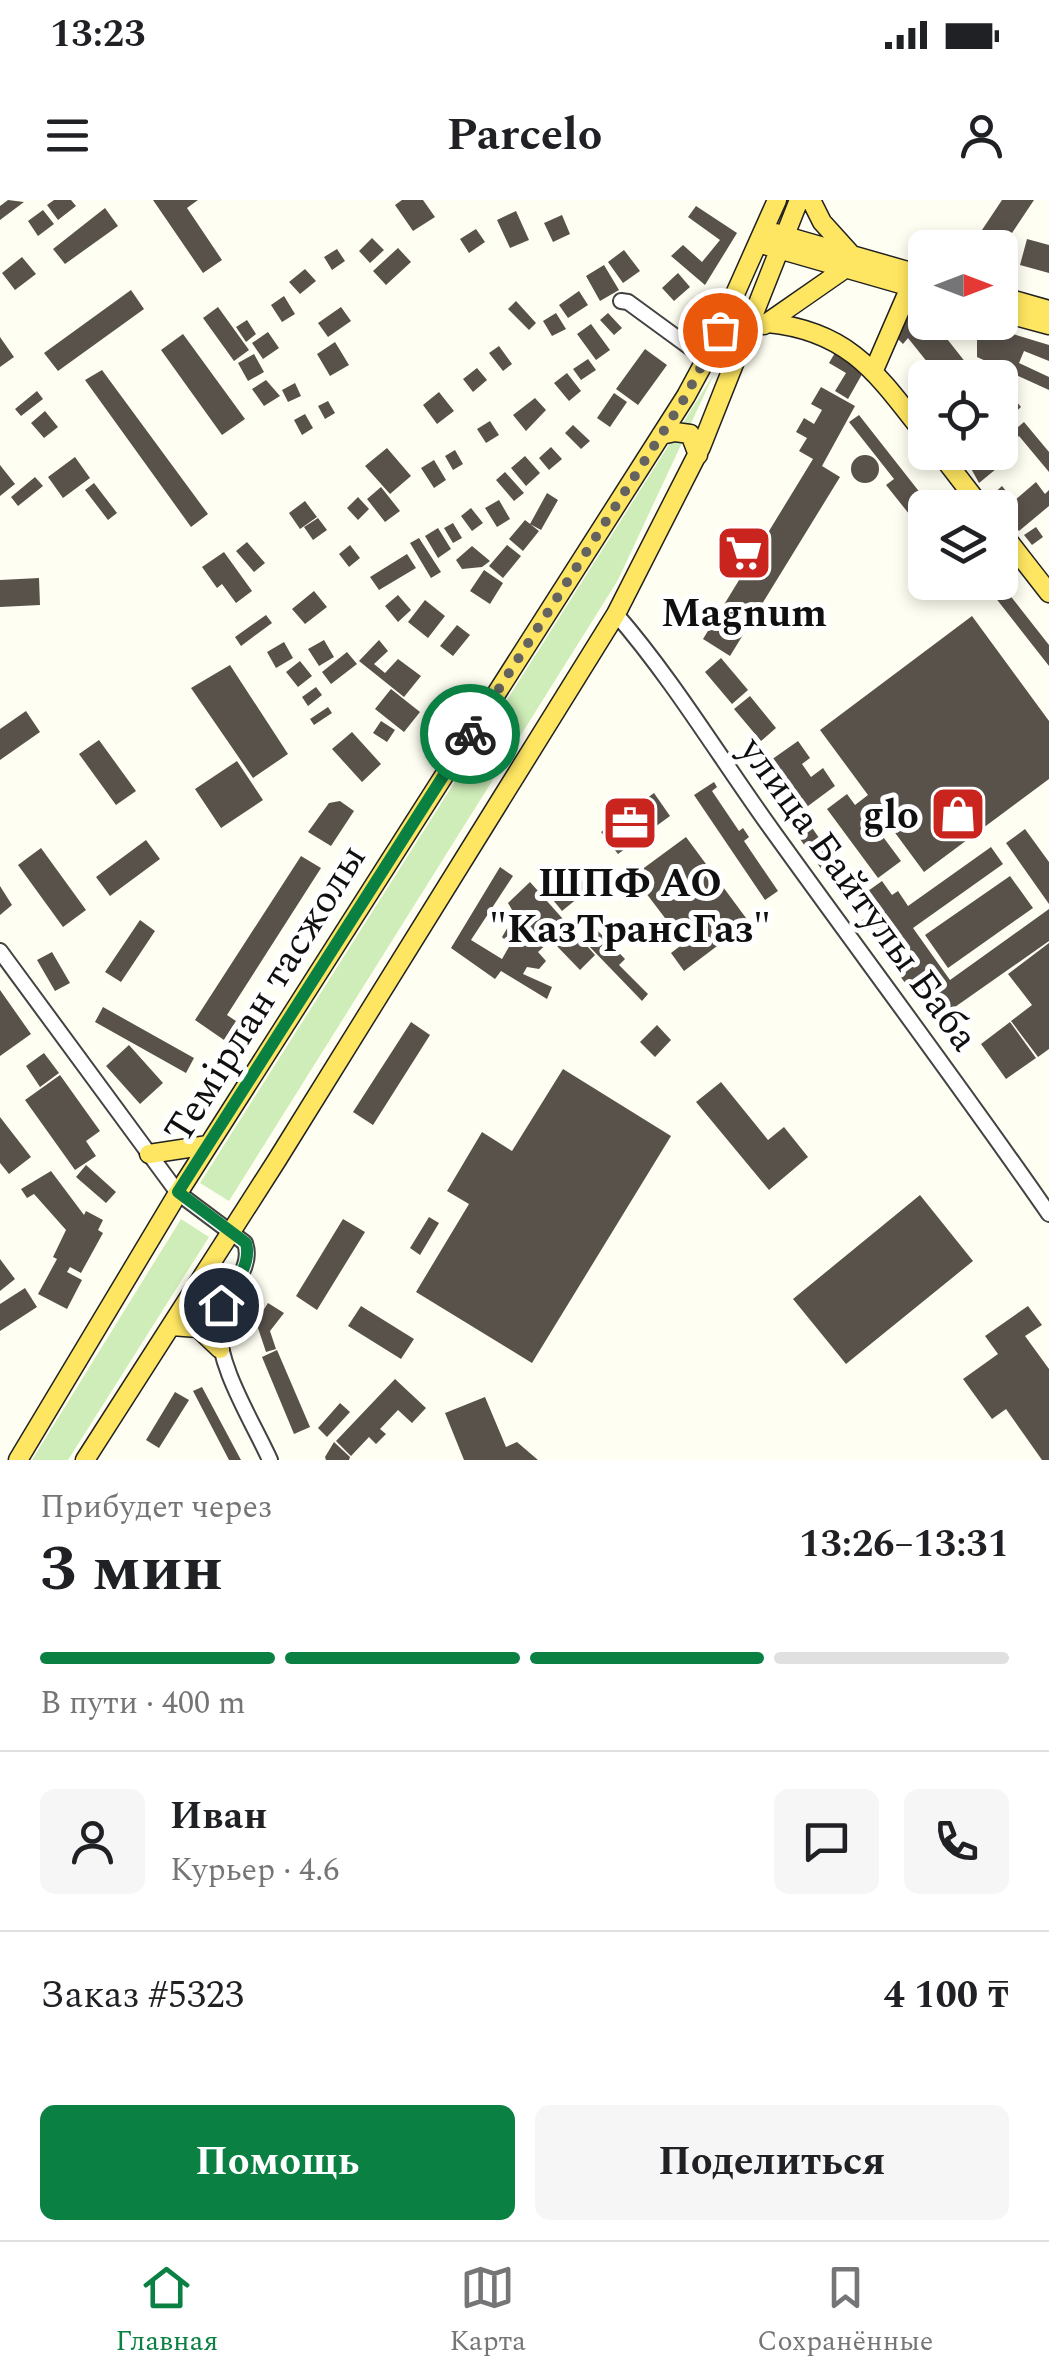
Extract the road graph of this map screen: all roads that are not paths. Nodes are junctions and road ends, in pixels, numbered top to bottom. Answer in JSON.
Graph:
{"nodes":[{"id":1,"x":777,"y":200,"type":"edge"},
{"id":2,"x":799,"y":200,"type":"edge"},
{"id":3,"x":811,"y":200,"type":"edge"},
{"id":4,"x":762,"y":236,"type":"junction"},
{"id":5,"x":782,"y":244,"type":"junction"},
{"id":6,"x":848,"y":261,"type":"junction"},
{"id":7,"x":908,"y":281,"type":"edge"},
{"id":8,"x":621,"y":301,"type":"dead end"},
{"id":9,"x":1018,"y":301,"type":"edge"},
{"id":10,"x":908,"y":307,"type":"edge"},
{"id":11,"x":1049,"y":310,"type":"edge"},
{"id":12,"x":1018,"y":317,"type":"edge"},
{"id":13,"x":768,"y":322,"type":"junction"},
{"id":14,"x":1049,"y":325,"type":"edge"},
{"id":15,"x":747,"y":335,"type":"junction"},
{"id":16,"x":706,"y":358,"type":"junction"},
{"id":17,"x":874,"y":370,"type":"junction"},
{"id":18,"x":908,"y":413,"type":"edge"},
{"id":19,"x":661,"y":435,"type":"junction"},
{"id":20,"x":698,"y":455,"type":"junction"},
{"id":21,"x":953,"y":470,"type":"edge"},
{"id":22,"x":968,"y":490,"type":"edge"},
{"id":23,"x":1018,"y":553,"type":"edge"},
{"id":24,"x":1049,"y":593,"type":"edge"},
{"id":25,"x":616,"y":614,"type":"junction"},
{"id":26,"x":0,"y":951,"type":"edge"},
{"id":27,"x":208,"y":1145,"type":"junction"},
{"id":28,"x":149,"y":1154,"type":"junction"},
{"id":29,"x":178,"y":1192,"type":"junction"},
{"id":30,"x":1049,"y":1214,"type":"edge"},
{"id":31,"x":230,"y":1229,"type":"junction"},
{"id":32,"x":171,"y":1326,"type":"junction"},
{"id":33,"x":220,"y":1349,"type":"junction"},
{"id":34,"x":18,"y":1460,"type":"edge"},
{"id":35,"x":85,"y":1460,"type":"edge"},
{"id":36,"x":270,"y":1460,"type":"edge"}],
"edges":[{"from":1,"to":4,"type":"main road","name":"Темірлан тасжолы"},
{"from":2,"to":5,"type":"main road"},
{"from":3,"to":6,"type":"main road"},
{"from":4,"to":5,"type":"main road"},
{"from":4,"to":16,"type":"main road","name":"Темірлан тасжолы"},
{"from":5,"to":6,"type":"main road"},
{"from":5,"to":15,"type":"main road"},
{"from":6,"to":7,"type":"main road"},
{"from":6,"to":13,"type":"main road"},
{"from":8,"to":16,"type":"street"},
{"from":9,"to":11,"type":"main road"},
{"from":10,"to":17,"type":"main road"},
{"from":12,"to":14,"type":"main road"},
{"from":13,"to":15,"type":"main road"},
{"from":13,"to":17,"type":"main road"},
{"from":15,"to":20,"type":"main road"},
{"from":16,"to":19,"type":"main road","name":"Темірлан тасжолы"},
{"from":17,"to":18,"type":"main road"},
{"from":19,"to":20,"type":"main road"},
{"from":19,"to":27,"type":"main road","name":"Темірлан тасжолы"},
{"from":20,"to":25,"type":"main road"},
{"from":21,"to":22,"type":"main road"},
{"from":23,"to":24,"type":"main road"},
{"from":25,"to":30,"type":"street","name":"улица Байтулы Баба"},
{"from":25,"to":31,"type":"main road"},
{"from":26,"to":28,"type":"street"},
{"from":27,"to":28,"type":"main road"},
{"from":27,"to":29,"type":"main road","name":"Темірлан тасжолы"},
{"from":28,"to":29,"type":"street"},
{"from":29,"to":31,"type":"street"},
{"from":29,"to":34,"type":"main road","name":"Темірлан тасжолы"},
{"from":31,"to":32,"type":"main road"},
{"from":31,"to":33,"type":"street"},
{"from":32,"to":33,"type":"main road"},
{"from":32,"to":35,"type":"main road"},
{"from":33,"to":36,"type":"street"}]}
